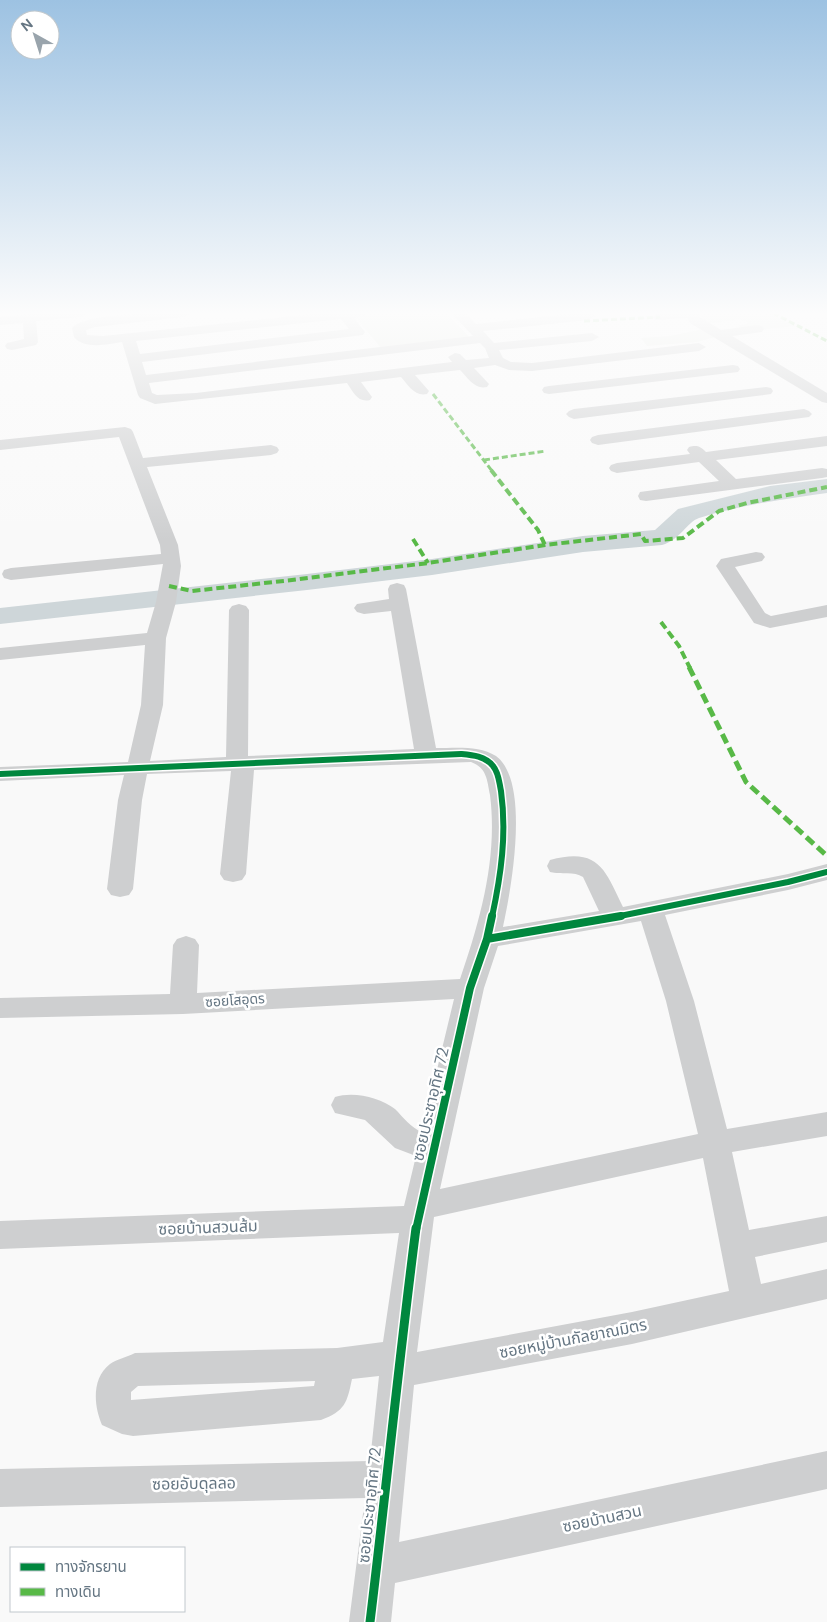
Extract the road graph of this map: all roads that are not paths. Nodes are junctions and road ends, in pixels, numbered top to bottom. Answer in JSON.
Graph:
{"nodes":[{"id":1,"x":143,"y":389,"type":"edge"},
{"id":2,"x":234,"y":389,"type":"edge"},
{"id":3,"x":300,"y":389,"type":"edge"},
{"id":4,"x":358,"y":389,"type":"edge"},
{"id":5,"x":420,"y":389,"type":"edge"},
{"id":6,"x":561,"y":389,"type":"edge"},
{"id":7,"x":629,"y":389,"type":"edge"},
{"id":8,"x":712,"y":389,"type":"edge"},
{"id":9,"x":810,"y":389,"type":"edge"},
{"id":10,"x":549,"y":390,"type":"dead end"},
{"id":11,"x":766,"y":390,"type":"dead end"},
{"id":12,"x":422,"y":391,"type":"dead end"},
{"id":13,"x":721,"y":396,"type":"junction"},
{"id":14,"x":237,"y":397,"type":"junction"},
{"id":15,"x":365,"y":397,"type":"dead end"},
{"id":16,"x":827,"y":399,"type":"edge"},
{"id":17,"x":648,"y":406,"type":"junction"},
{"id":18,"x":574,"y":414,"type":"dead end"},
{"id":19,"x":804,"y":414,"type":"dead end"},
{"id":20,"x":750,"y":420,"type":"junction"},
{"id":21,"x":674,"y":430,"type":"junction"},
{"id":22,"x":598,"y":440,"type":"dead end"},
{"id":23,"x":827,"y":440,"type":"edge"},
{"id":24,"x":0,"y":445,"type":"edge"},
{"id":25,"x":782,"y":446,"type":"junction"},
{"id":26,"x":272,"y":448,"type":"dead end"},
{"id":27,"x":703,"y":457,"type":"junction"},
{"id":28,"x":138,"y":462,"type":"junction"},
{"id":29,"x":617,"y":468,"type":"dead end"},
{"id":30,"x":822,"y":473,"type":"dead end"},
{"id":31,"x":732,"y":484,"type":"junction"},
{"id":32,"x":646,"y":496,"type":"dead end"},
{"id":33,"x":756,"y":557,"type":"dead end"},
{"id":34,"x":172,"y":558,"type":"junction"},
{"id":35,"x":10,"y":566,"type":"dead end"},
{"id":36,"x":364,"y":608,"type":"dead end"},
{"id":37,"x":239,"y":610,"type":"dead end"},
{"id":38,"x":827,"y":611,"type":"edge"},
{"id":39,"x":156,"y":638,"type":"junction"},
{"id":40,"x":0,"y":654,"type":"edge"},
{"id":41,"x":426,"y":756,"type":"junction"},
{"id":42,"x":240,"y":763,"type":"junction"},
{"id":43,"x":139,"y":767,"type":"junction"},
{"id":44,"x":0,"y":774,"type":"edge"},
{"id":45,"x":559,"y":866,"type":"dead end"},
{"id":46,"x":827,"y":872,"type":"edge"},
{"id":47,"x":232,"y":874,"type":"dead end"},
{"id":48,"x":120,"y":889,"type":"dead end"},
{"id":49,"x":650,"y":909,"type":"junction"},
{"id":50,"x":615,"y":917,"type":"junction"},
{"id":51,"x":487,"y":939,"type":"junction"},
{"id":52,"x":186,"y":945,"type":"dead end"},
{"id":53,"x":470,"y":988,"type":"junction"},
{"id":54,"x":183,"y":1004,"type":"junction"},
{"id":55,"x":0,"y":1008,"type":"edge"},
{"id":56,"x":346,"y":1106,"type":"dead end"},
{"id":57,"x":827,"y":1124,"type":"edge"},
{"id":58,"x":715,"y":1143,"type":"junction"},
{"id":59,"x":434,"y":1145,"type":"junction"},
{"id":60,"x":419,"y":1213,"type":"junction"},
{"id":61,"x":824,"y":1228,"type":"dead end"},
{"id":62,"x":0,"y":1235,"type":"edge"},
{"id":63,"x":737,"y":1247,"type":"junction"},
{"id":64,"x":827,"y":1284,"type":"edge"},
{"id":65,"x":748,"y":1302,"type":"junction"},
{"id":66,"x":337,"y":1364,"type":"junction"},
{"id":67,"x":398,"y":1364,"type":"junction"},
{"id":68,"x":827,"y":1470,"type":"edge"},
{"id":69,"x":387,"y":1479,"type":"junction"},
{"id":70,"x":0,"y":1488,"type":"edge"},
{"id":71,"x":376,"y":1567,"type":"junction"},
{"id":72,"x":370,"y":1622,"type":"edge"}],
"edges":[{"from":1,"to":14,"type":"street"},
{"from":2,"to":14,"type":"street"},
{"from":3,"to":14,"type":"street"},
{"from":4,"to":15,"type":"street"},
{"from":5,"to":12,"type":"street"},
{"from":6,"to":10,"type":"street"},
{"from":7,"to":17,"type":"street"},
{"from":8,"to":13,"type":"street"},
{"from":9,"to":16,"type":"street"},
{"from":11,"to":13,"type":"street"},
{"from":13,"to":17,"type":"street"},
{"from":13,"to":20,"type":"street"},
{"from":17,"to":18,"type":"street"},
{"from":17,"to":21,"type":"street"},
{"from":19,"to":20,"type":"street"},
{"from":20,"to":21,"type":"street"},
{"from":20,"to":25,"type":"street"},
{"from":21,"to":22,"type":"street"},
{"from":21,"to":27,"type":"street"},
{"from":23,"to":25,"type":"street"},
{"from":24,"to":28,"type":"street"},
{"from":25,"to":27,"type":"street"},
{"from":26,"to":28,"type":"street"},
{"from":27,"to":29,"type":"street"},
{"from":27,"to":31,"type":"street"},
{"from":28,"to":34,"type":"street"},
{"from":30,"to":31,"type":"street"},
{"from":31,"to":32,"type":"street"},
{"from":33,"to":38,"type":"street"},
{"from":34,"to":35,"type":"street"},
{"from":34,"to":39,"type":"street"},
{"from":36,"to":41,"type":"street"},
{"from":37,"to":42,"type":"street"},
{"from":39,"to":40,"type":"street"},
{"from":39,"to":43,"type":"street"},
{"from":41,"to":42,"type":"street","name":"ซอยประชาอุทิศ 72"},
{"from":41,"to":51,"type":"street","name":"ซอยประชาอุทิศ 72"},
{"from":42,"to":43,"type":"street","name":"ซอยประชาอุทิศ 72"},
{"from":42,"to":47,"type":"street"},
{"from":43,"to":44,"type":"street","name":"ซอยประชาอุทิศ 72"},
{"from":43,"to":48,"type":"street"},
{"from":45,"to":50,"type":"street"},
{"from":46,"to":49,"type":"street"},
{"from":49,"to":50,"type":"street"},
{"from":49,"to":58,"type":"street"},
{"from":50,"to":51,"type":"street"},
{"from":51,"to":53,"type":"street","name":"ซอยประชาอุทิศ 72"},
{"from":52,"to":54,"type":"street"},
{"from":53,"to":54,"type":"street","name":"ซอยโสอุดร"},
{"from":53,"to":59,"type":"street","name":"ซอยประชาอุทิศ 72"},
{"from":54,"to":55,"type":"street","name":"ซอยโสอุดร"},
{"from":56,"to":59,"type":"street"},
{"from":57,"to":58,"type":"street"},
{"from":58,"to":60,"type":"street"},
{"from":58,"to":63,"type":"street"},
{"from":59,"to":60,"type":"street","name":"ซอยประชาอุทิศ 72"},
{"from":60,"to":62,"type":"street","name":"ซอยบ้านสวนส้ม"},
{"from":60,"to":67,"type":"street","name":"ซอยประชาอุทิศ 72"},
{"from":61,"to":63,"type":"street"},
{"from":63,"to":65,"type":"street"},
{"from":64,"to":65,"type":"street","name":"ซอยหมู่บ้านกัลยาณมิตร"},
{"from":65,"to":67,"type":"street","name":"ซอยหมู่บ้านกัลยาณมิตร"},
{"from":66,"to":66,"type":"street","name":"ซอยหมู่บ้านกัลยาณมิตร"},
{"from":66,"to":67,"type":"street","name":"ซอยหมู่บ้านกัลยาณมิตร"},
{"from":67,"to":69,"type":"street","name":"ซอยประชาอุทิศ 72"},
{"from":68,"to":71,"type":"street","name":"ซอยบ้านสวน"},
{"from":69,"to":70,"type":"street","name":"ซอยอับดุลลอ"},
{"from":69,"to":71,"type":"street","name":"ซอยประชาอุทิศ 72"},
{"from":71,"to":72,"type":"street","name":"ซอยประชาอุทิศ 72"}]}
